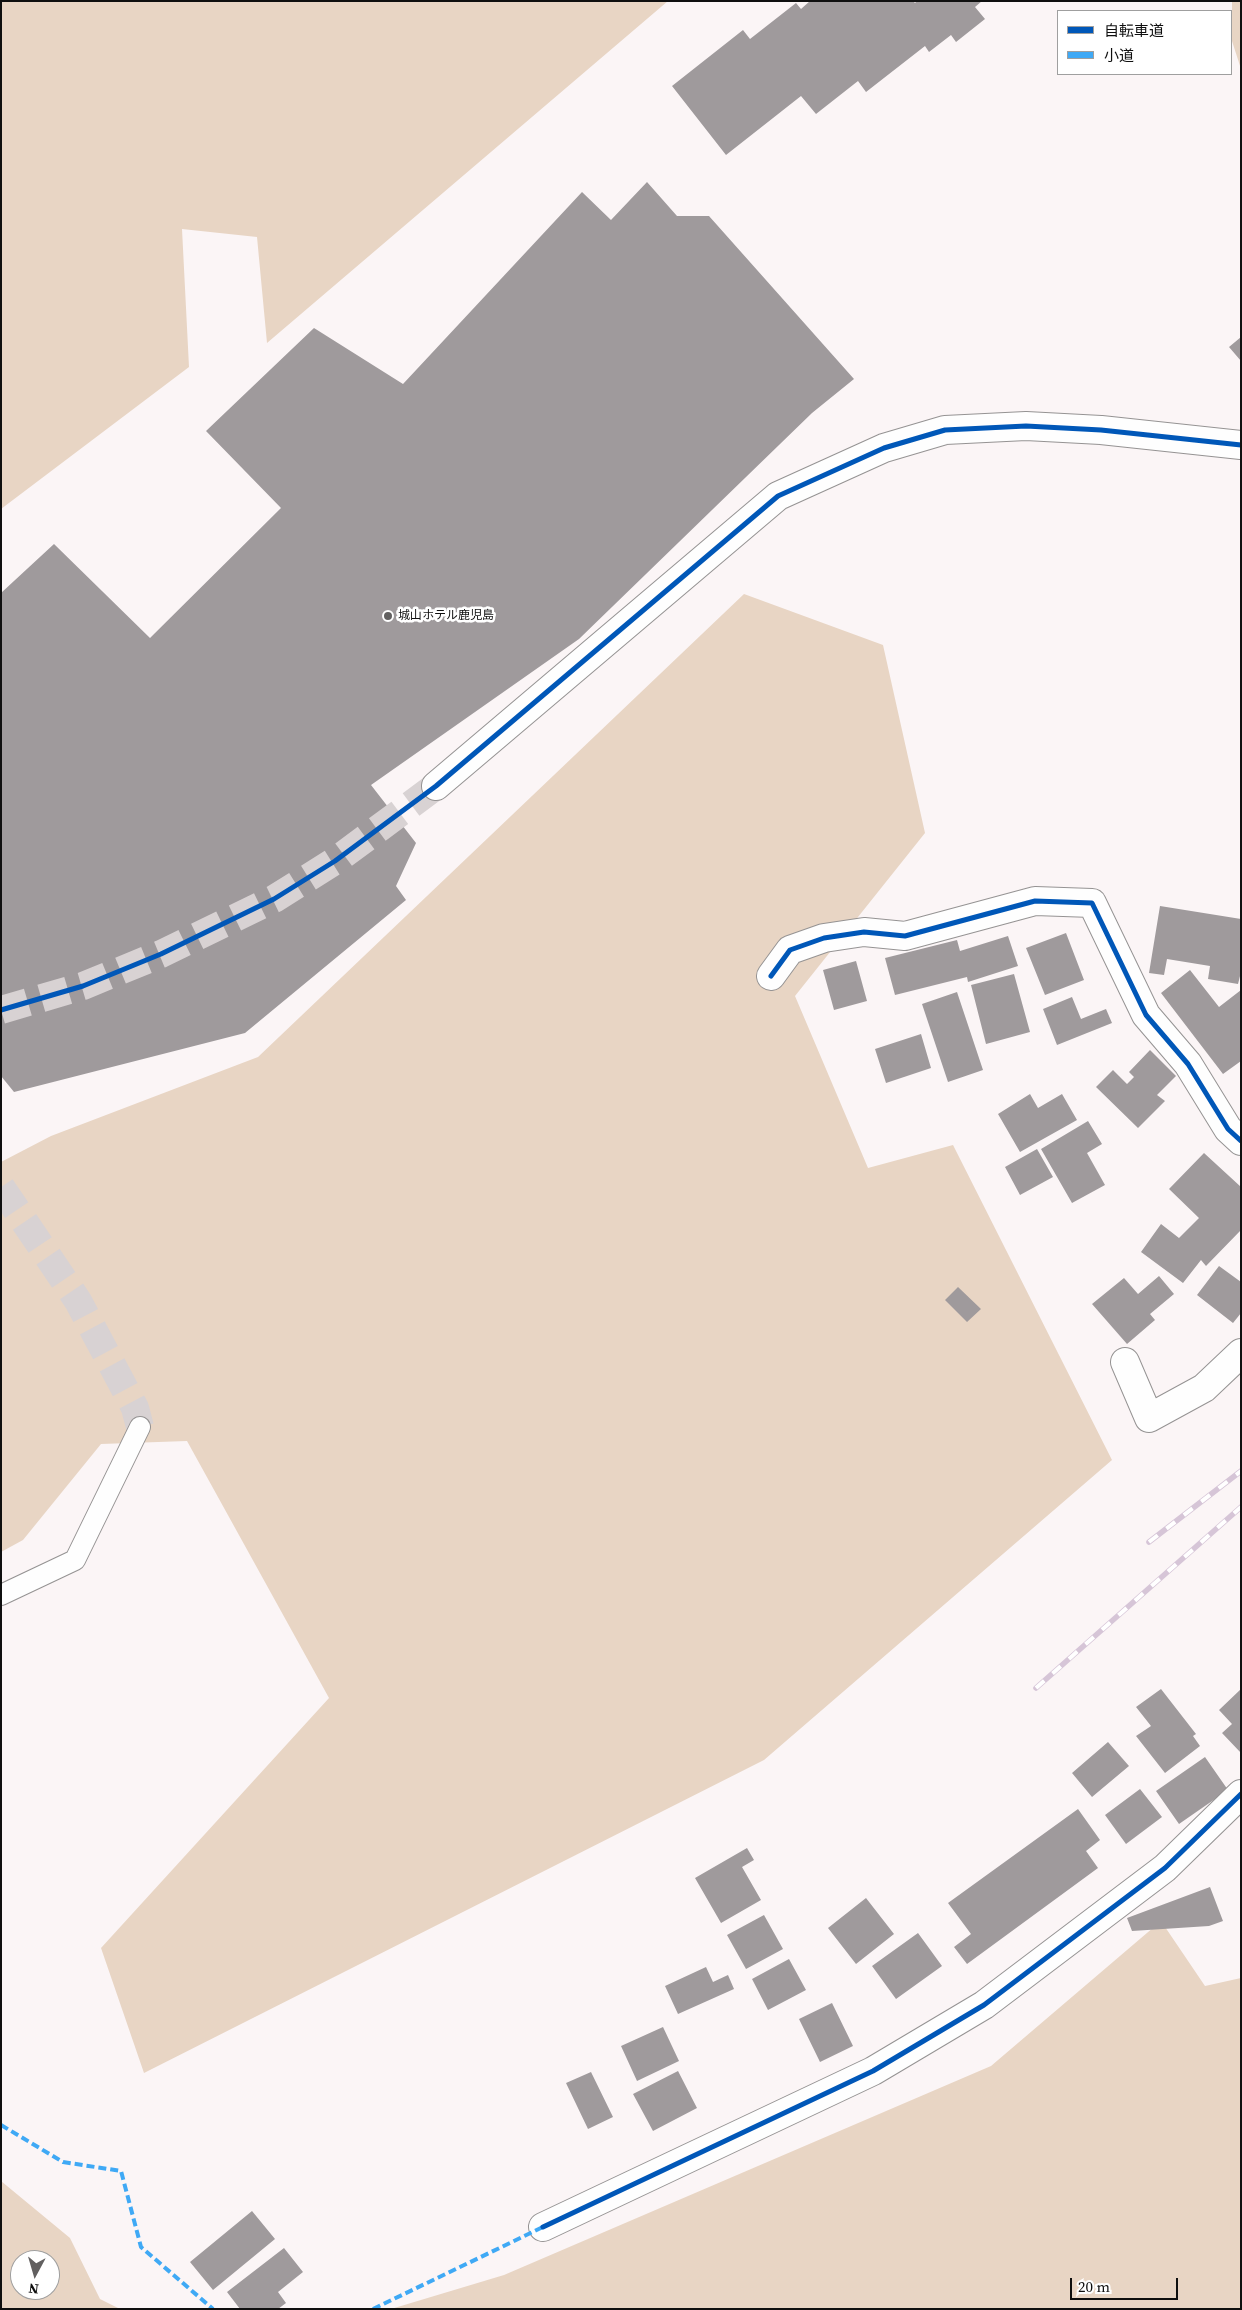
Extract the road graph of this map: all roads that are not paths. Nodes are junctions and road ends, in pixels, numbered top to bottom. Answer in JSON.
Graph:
{"nodes":[{"id":1,"x":1241,"y":445,"type":"edge"},
{"id":2,"x":436,"y":786,"type":"tunnel mouth"},
{"id":3,"x":771,"y":976,"type":"dead end"},
{"id":4,"x":1241,"y":1141,"type":"edge"},
{"id":5,"x":1241,"y":1353,"type":"edge"},
{"id":6,"x":1125,"y":1362,"type":"dead end"},
{"id":7,"x":140,"y":1427,"type":"tunnel mouth"},
{"id":8,"x":1,"y":1594,"type":"edge"},
{"id":9,"x":1241,"y":1794,"type":"edge"},
{"id":10,"x":543,"y":2227,"type":"dead end"}],
"edges":[{"from":1,"to":2,"type":"street"},
{"from":3,"to":4,"type":"street"},
{"from":5,"to":6,"type":"street"},
{"from":7,"to":8,"type":"lane"},
{"from":9,"to":10,"type":"street"}]}
